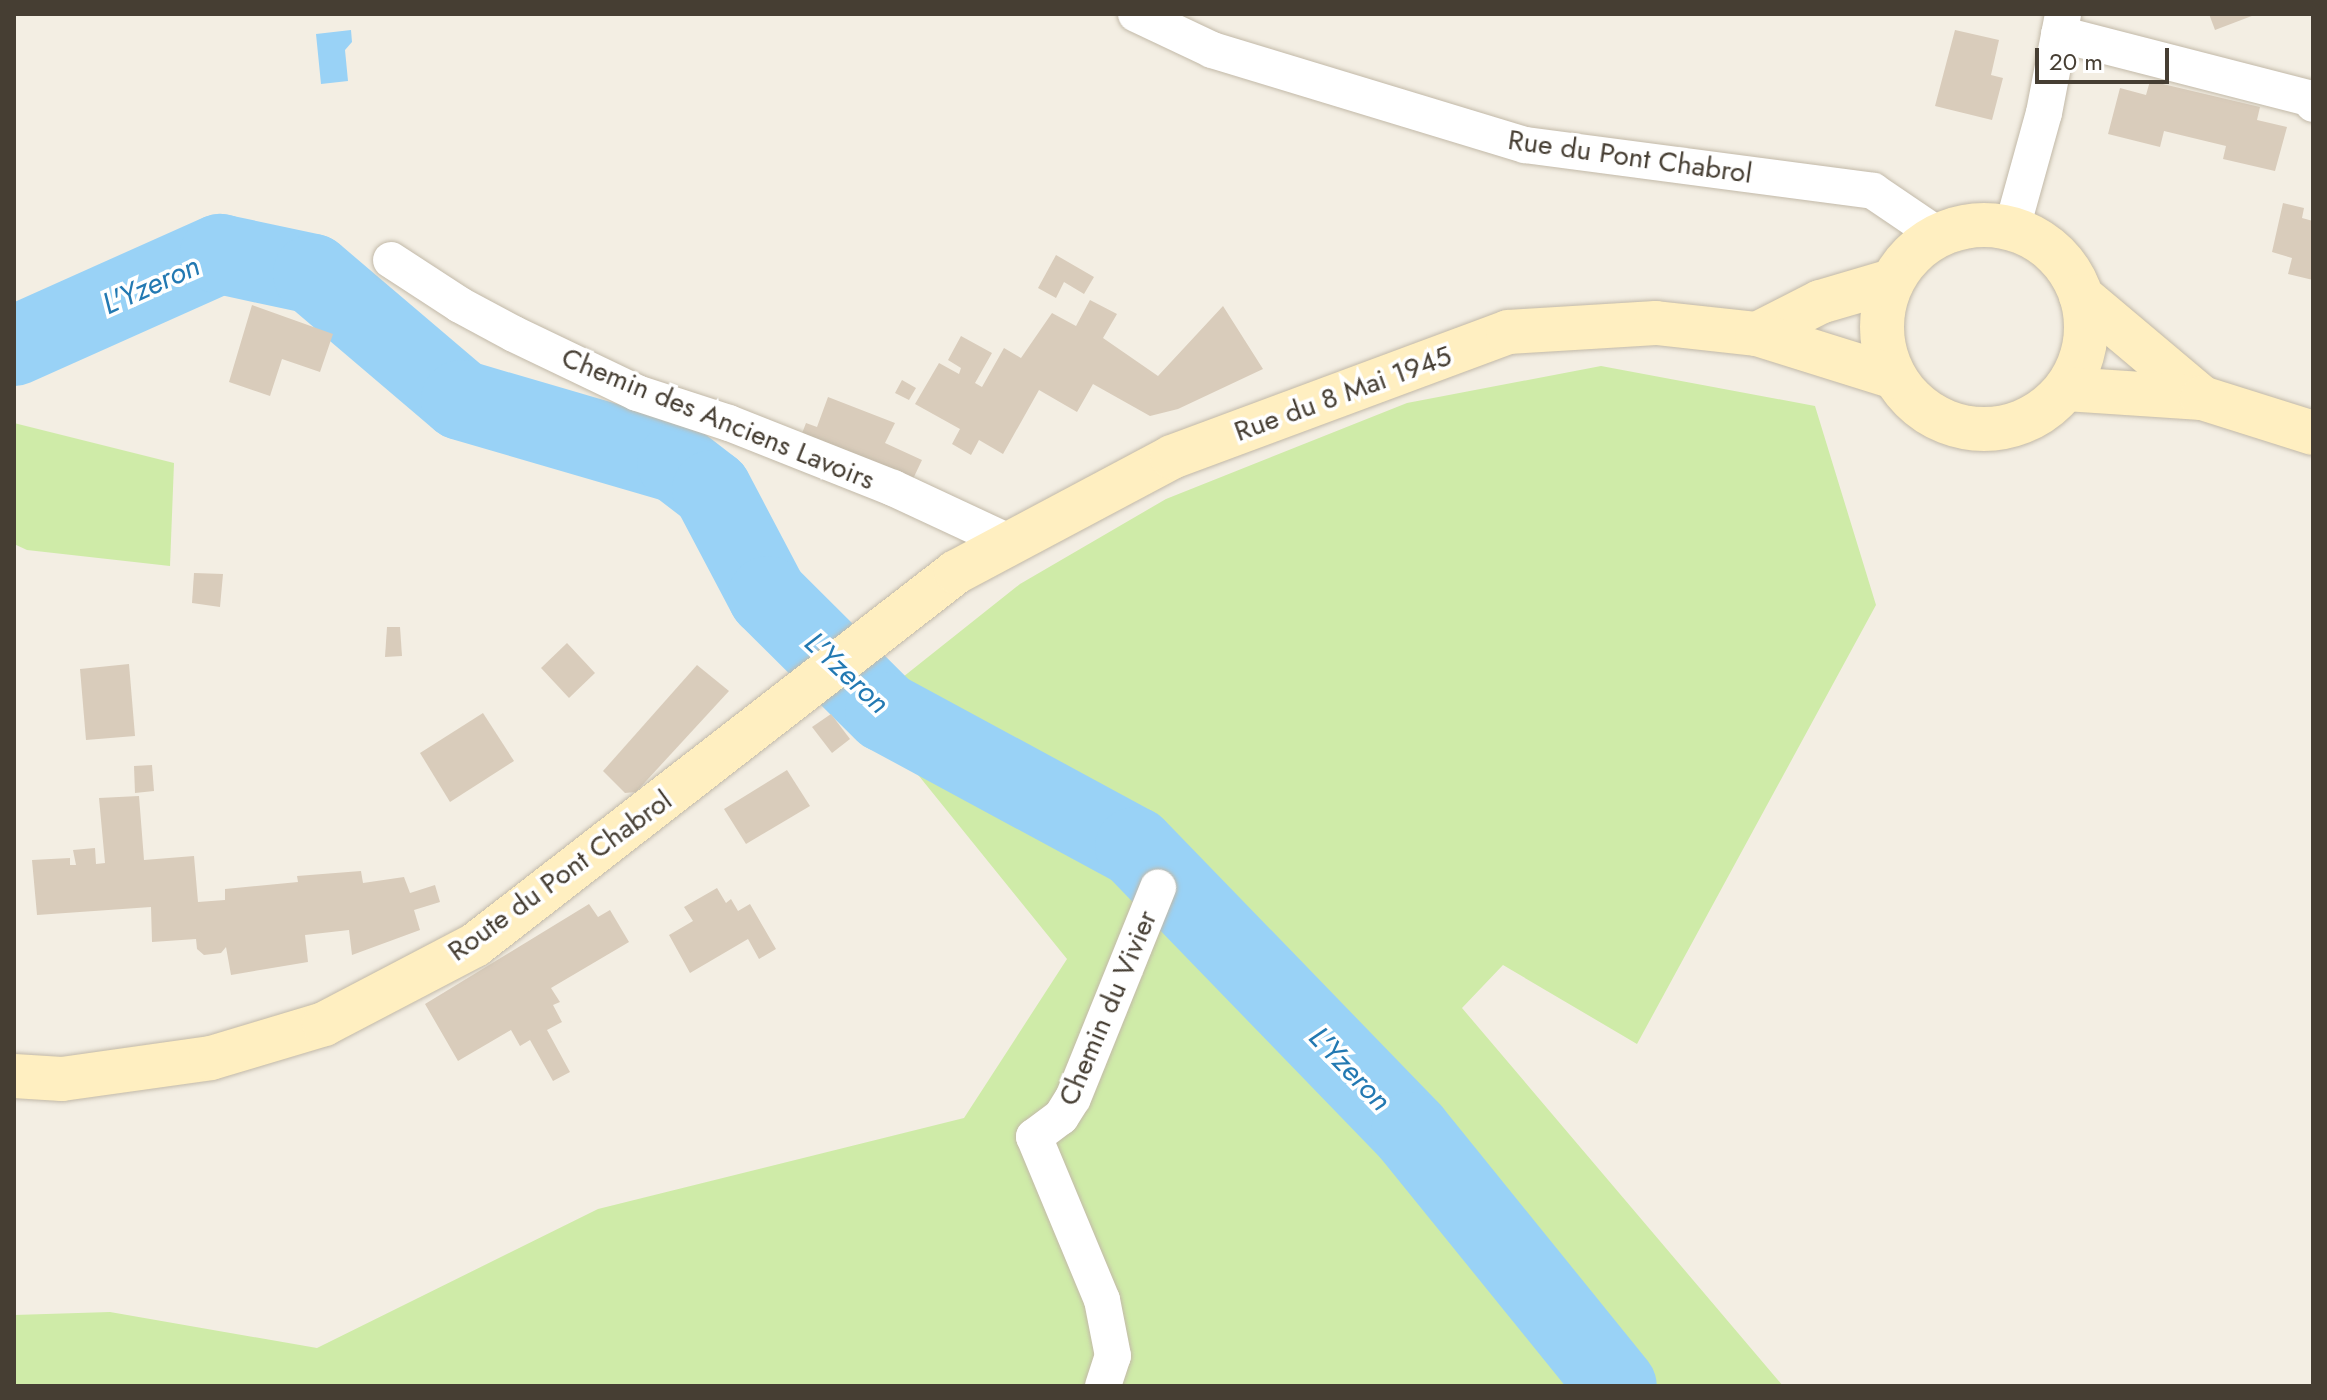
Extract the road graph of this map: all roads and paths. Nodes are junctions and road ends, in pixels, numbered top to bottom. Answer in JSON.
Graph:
{"nodes":[{"id":1,"x":1136,"y":14,"type":"edge"},
{"id":2,"x":2061,"y":24,"type":"edge"},
{"id":3,"x":2313,"y":104,"type":"edge"},
{"id":4,"x":2012,"y":228,"type":"junction"},
{"id":5,"x":1938,"y":235,"type":"junction"},
{"id":6,"x":391,"y":260,"type":"dead end"},
{"id":7,"x":1892,"y":281,"type":"junction"},
{"id":8,"x":2081,"y":296,"type":"junction"},
{"id":9,"x":1757,"y":334,"type":"junction"},
{"id":10,"x":1894,"y":377,"type":"junction"},
{"id":11,"x":2066,"y":389,"type":"junction"},
{"id":12,"x":2202,"y":398,"type":"junction"},
{"id":13,"x":2313,"y":433,"type":"edge"},
{"id":14,"x":1011,"y":543,"type":"junction"},
{"id":15,"x":956,"y":572,"type":"joint"},
{"id":16,"x":1158,"y":888,"type":"dead end"},
{"id":17,"x":14,"y":1076,"type":"edge"},
{"id":18,"x":1103,"y":1386,"type":"edge"}],
"edges":[{"from":1,"to":5,"type":"street","name":"Rue du Pont Chabrol"},
{"from":2,"to":3,"type":"street"},
{"from":2,"to":4,"type":"street"},
{"from":4,"to":5,"type":"main road"},
{"from":4,"to":8,"type":"main road"},
{"from":5,"to":7,"type":"main road"},
{"from":6,"to":14,"type":"street","name":"Chemin des Anciens Lavoirs"},
{"from":7,"to":9,"type":"main road"},
{"from":7,"to":10,"type":"main road"},
{"from":8,"to":11,"type":"main road"},
{"from":8,"to":12,"type":"main road"},
{"from":9,"to":10,"type":"main road","name":"Rue du 8 Mai 1945"},
{"from":9,"to":14,"type":"main road","name":"Rue du 8 Mai 1945"},
{"from":10,"to":11,"type":"main road"},
{"from":11,"to":12,"type":"main road"},
{"from":12,"to":13,"type":"main road"},
{"from":14,"to":15,"type":"main road","name":"Rue du 8 Mai 1945"},
{"from":15,"to":17,"type":"main road","name":"Route du Pont Chabrol"},
{"from":16,"to":18,"type":"street","name":"Chemin du Vivier"}]}
